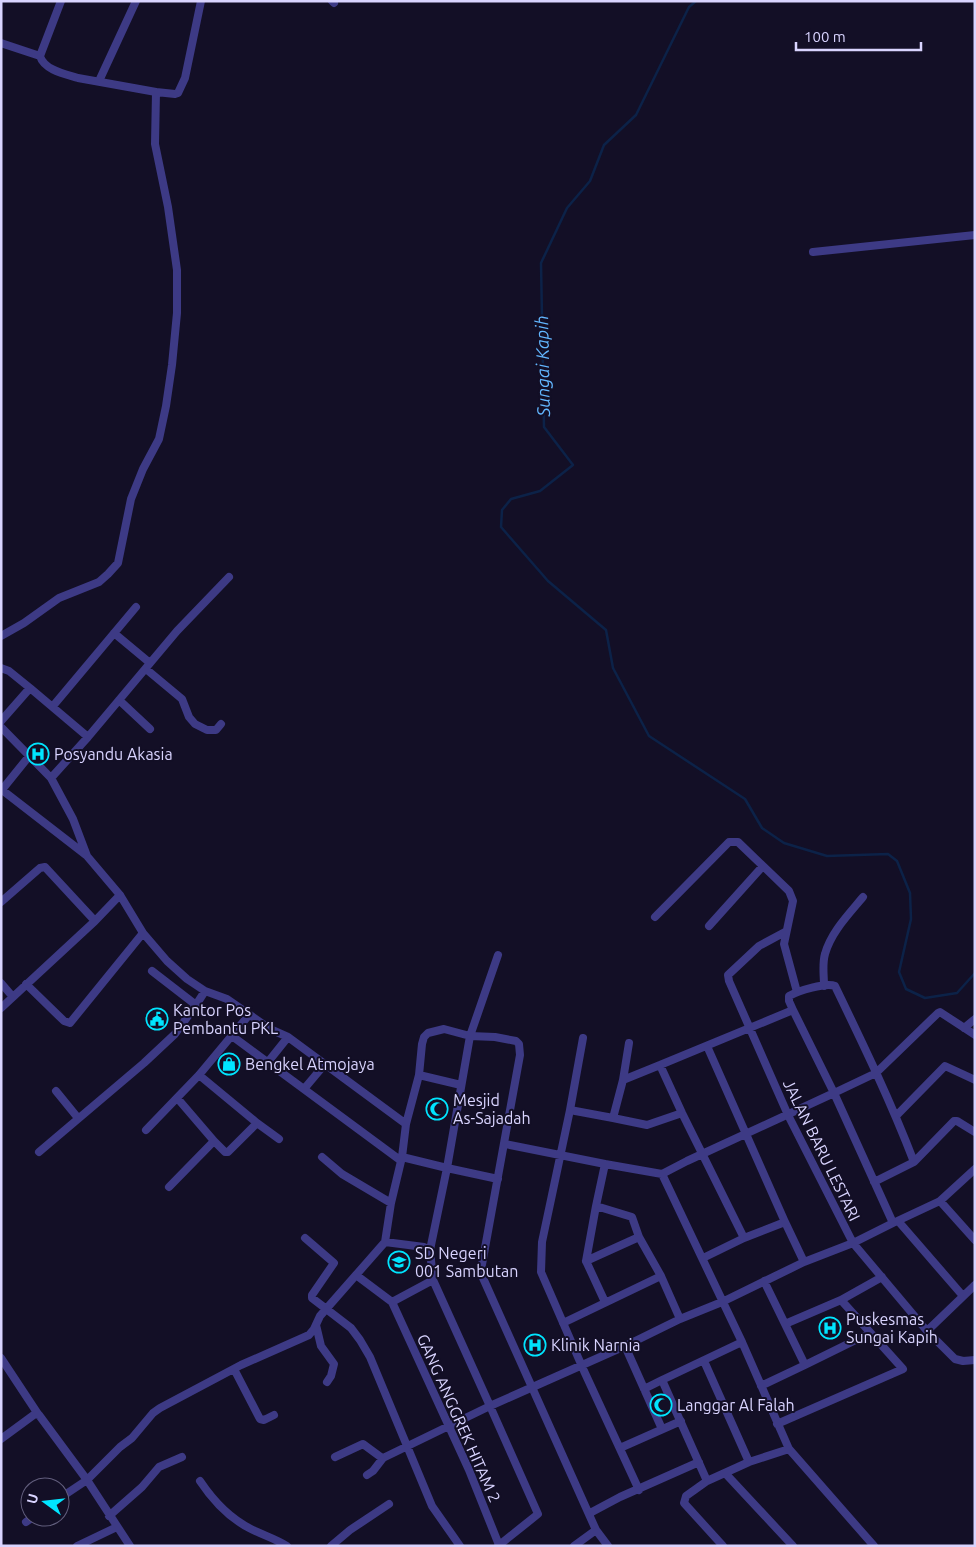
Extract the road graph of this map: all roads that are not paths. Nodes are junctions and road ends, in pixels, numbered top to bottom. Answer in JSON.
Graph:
{"nodes":[{"id":1,"x":61,"y":1,"type":"edge"},
{"id":2,"x":136,"y":1,"type":"edge"},
{"id":3,"x":201,"y":1,"type":"edge"},
{"id":4,"x":1,"y":43,"type":"edge"},
{"id":5,"x":40,"y":56,"type":"junction"},
{"id":6,"x":99,"y":81,"type":"junction"},
{"id":7,"x":156,"y":92,"type":"junction"},
{"id":8,"x":975,"y":235,"type":"edge"},
{"id":9,"x":813,"y":252,"type":"dead end"},
{"id":10,"x":229,"y":577,"type":"dead end"},
{"id":11,"x":136,"y":607,"type":"dead end"},
{"id":12,"x":114,"y":633,"type":"junction"},
{"id":13,"x":1,"y":636,"type":"edge"},
{"id":14,"x":148,"y":666,"type":"junction"},
{"id":15,"x":1,"y":668,"type":"edge"},
{"id":16,"x":30,"y":688,"type":"junction"},
{"id":17,"x":119,"y":700,"type":"junction"},
{"id":18,"x":53,"y":706,"type":"junction"},
{"id":19,"x":1,"y":722,"type":"edge"},
{"id":20,"x":220,"y":724,"type":"dead end"},
{"id":21,"x":1,"y":727,"type":"edge"},
{"id":22,"x":150,"y":729,"type":"dead end"},
{"id":23,"x":88,"y":737,"type":"junction"},
{"id":24,"x":30,"y":755,"type":"junction"},
{"id":25,"x":51,"y":778,"type":"junction"},
{"id":26,"x":2,"y":791,"type":"edge"},
{"id":27,"x":87,"y":856,"type":"junction"},
{"id":28,"x":763,"y":866,"type":"junction"},
{"id":29,"x":120,"y":896,"type":"junction"},
{"id":30,"x":863,"y":897,"type":"dead end"},
{"id":31,"x":1,"y":902,"type":"edge"},
{"id":32,"x":655,"y":917,"type":"dead end"},
{"id":33,"x":96,"y":921,"type":"junction"},
{"id":34,"x":708,"y":926,"type":"dead end"},
{"id":35,"x":785,"y":932,"type":"junction"},
{"id":36,"x":143,"y":933,"type":"junction"},
{"id":37,"x":498,"y":955,"type":"dead end"},
{"id":38,"x":152,"y":971,"type":"dead end"},
{"id":39,"x":1,"y":983,"type":"edge"},
{"id":40,"x":26,"y":984,"type":"junction"},
{"id":41,"x":824,"y":986,"type":"junction"},
{"id":42,"x":205,"y":991,"type":"junction"},
{"id":43,"x":797,"y":992,"type":"junction"},
{"id":44,"x":12,"y":997,"type":"junction"},
{"id":45,"x":196,"y":1005,"type":"junction"},
{"id":46,"x":1,"y":1008,"type":"edge"},
{"id":47,"x":793,"y":1010,"type":"junction"},
{"id":48,"x":249,"y":1015,"type":"junction"},
{"id":49,"x":975,"y":1019,"type":"edge"},
{"id":50,"x":749,"y":1028,"type":"junction"},
{"id":51,"x":964,"y":1028,"type":"junction"},
{"id":52,"x":975,"y":1035,"type":"edge"},
{"id":53,"x":232,"y":1036,"type":"junction"},
{"id":54,"x":288,"y":1036,"type":"junction"},
{"id":55,"x":470,"y":1036,"type":"junction"},
{"id":56,"x":583,"y":1038,"type":"dead end"},
{"id":57,"x":629,"y":1043,"type":"dead end"},
{"id":58,"x":706,"y":1046,"type":"junction"},
{"id":59,"x":268,"y":1062,"type":"junction"},
{"id":60,"x":325,"y":1064,"type":"junction"},
{"id":61,"x":660,"y":1065,"type":"junction"},
{"id":62,"x":876,"y":1073,"type":"junction"},
{"id":63,"x":418,"y":1074,"type":"junction"},
{"id":64,"x":199,"y":1075,"type":"junction"},
{"id":65,"x":623,"y":1080,"type":"junction"},
{"id":66,"x":975,"y":1080,"type":"edge"},
{"id":67,"x":462,"y":1085,"type":"junction"},
{"id":68,"x":304,"y":1089,"type":"junction"},
{"id":69,"x":56,"y":1091,"type":"dead end"},
{"id":70,"x":834,"y":1093,"type":"junction"},
{"id":71,"x":178,"y":1099,"type":"junction"},
{"id":72,"x":570,"y":1110,"type":"junction"},
{"id":73,"x":682,"y":1113,"type":"junction"},
{"id":74,"x":788,"y":1115,"type":"junction"},
{"id":75,"x":896,"y":1116,"type":"junction"},
{"id":76,"x":78,"y":1118,"type":"junction"},
{"id":77,"x":613,"y":1118,"type":"junction"},
{"id":78,"x":257,"y":1123,"type":"junction"},
{"id":79,"x":406,"y":1124,"type":"junction"},
{"id":80,"x":146,"y":1130,"type":"dead end"},
{"id":81,"x":975,"y":1132,"type":"edge"},
{"id":82,"x":745,"y":1134,"type":"junction"},
{"id":83,"x":280,"y":1139,"type":"dead end"},
{"id":84,"x":214,"y":1141,"type":"junction"},
{"id":85,"x":505,"y":1144,"type":"junction"},
{"id":86,"x":39,"y":1152,"type":"dead end"},
{"id":87,"x":560,"y":1154,"type":"junction"},
{"id":88,"x":702,"y":1155,"type":"junction"},
{"id":89,"x":322,"y":1158,"type":"dead end"},
{"id":90,"x":401,"y":1158,"type":"junction"},
{"id":91,"x":914,"y":1162,"type":"junction"},
{"id":92,"x":605,"y":1164,"type":"junction"},
{"id":93,"x":447,"y":1168,"type":"junction"},
{"id":94,"x":973,"y":1173,"type":"edge"},
{"id":95,"x":662,"y":1174,"type":"junction"},
{"id":96,"x":498,"y":1178,"type":"junction"},
{"id":97,"x":874,"y":1182,"type":"junction"},
{"id":98,"x":169,"y":1187,"type":"dead end"},
{"id":99,"x":940,"y":1201,"type":"junction"},
{"id":100,"x":391,"y":1203,"type":"junction"},
{"id":101,"x":596,"y":1206,"type":"junction"},
{"id":102,"x":785,"y":1222,"type":"junction"},
{"id":103,"x":896,"y":1222,"type":"junction"},
{"id":104,"x":639,"y":1237,"type":"junction"},
{"id":105,"x":305,"y":1238,"type":"dead end"},
{"id":106,"x":744,"y":1238,"type":"junction"},
{"id":107,"x":975,"y":1240,"type":"edge"},
{"id":108,"x":385,"y":1242,"type":"junction"},
{"id":109,"x":853,"y":1243,"type":"junction"},
{"id":110,"x":430,"y":1250,"type":"junction"},
{"id":111,"x":702,"y":1258,"type":"junction"},
{"id":112,"x":586,"y":1261,"type":"junction"},
{"id":113,"x":804,"y":1262,"type":"junction"},
{"id":114,"x":356,"y":1275,"type":"junction"},
{"id":115,"x":661,"y":1276,"type":"junction"},
{"id":116,"x":882,"y":1277,"type":"junction"},
{"id":117,"x":433,"y":1280,"type":"junction"},
{"id":118,"x":764,"y":1281,"type":"junction"},
{"id":119,"x":975,"y":1285,"type":"edge"},
{"id":120,"x":963,"y":1296,"type":"junction"},
{"id":121,"x":841,"y":1300,"type":"junction"},
{"id":122,"x":392,"y":1302,"type":"junction"},
{"id":123,"x":605,"y":1302,"type":"junction"},
{"id":124,"x":722,"y":1302,"type":"junction"},
{"id":125,"x":328,"y":1309,"type":"junction"},
{"id":126,"x":680,"y":1319,"type":"junction"},
{"id":127,"x":563,"y":1323,"type":"junction"},
{"id":128,"x":785,"y":1324,"type":"junction"},
{"id":129,"x":316,"y":1326,"type":"junction"},
{"id":130,"x":927,"y":1332,"type":"junction"},
{"id":131,"x":870,"y":1333,"type":"junction"},
{"id":132,"x":742,"y":1342,"type":"junction"},
{"id":133,"x":625,"y":1346,"type":"junction"},
{"id":134,"x":1,"y":1358,"type":"edge"},
{"id":135,"x":975,"y":1360,"type":"edge"},
{"id":136,"x":704,"y":1361,"type":"junction"},
{"id":137,"x":581,"y":1365,"type":"junction"},
{"id":138,"x":805,"y":1365,"type":"junction"},
{"id":139,"x":234,"y":1369,"type":"junction"},
{"id":140,"x":662,"y":1380,"type":"junction"},
{"id":141,"x":326,"y":1382,"type":"dead end"},
{"id":142,"x":533,"y":1386,"type":"junction"},
{"id":143,"x":761,"y":1386,"type":"junction"},
{"id":144,"x":644,"y":1389,"type":"junction"},
{"id":145,"x":490,"y":1406,"type":"junction"},
{"id":146,"x":38,"y":1414,"type":"junction"},
{"id":147,"x":274,"y":1416,"type":"dead end"},
{"id":148,"x":681,"y":1421,"type":"junction"},
{"id":149,"x":777,"y":1424,"type":"junction"},
{"id":150,"x":448,"y":1425,"type":"junction"},
{"id":151,"x":662,"y":1429,"type":"junction"},
{"id":152,"x":1,"y":1440,"type":"edge"},
{"id":153,"x":406,"y":1445,"type":"junction"},
{"id":154,"x":620,"y":1448,"type":"junction"},
{"id":155,"x":789,"y":1450,"type":"junction"},
{"id":156,"x":182,"y":1457,"type":"dead end"},
{"id":157,"x":335,"y":1457,"type":"dead end"},
{"id":158,"x":382,"y":1458,"type":"junction"},
{"id":159,"x":699,"y":1462,"type":"junction"},
{"id":160,"x":749,"y":1462,"type":"junction"},
{"id":161,"x":725,"y":1473,"type":"junction"},
{"id":162,"x":367,"y":1475,"type":"dead end"},
{"id":163,"x":87,"y":1480,"type":"junction"},
{"id":164,"x":200,"y":1481,"type":"dead end"},
{"id":165,"x":707,"y":1481,"type":"junction"},
{"id":166,"x":639,"y":1490,"type":"junction"},
{"id":167,"x":70,"y":1491,"type":"edge"},
{"id":168,"x":389,"y":1504,"type":"dead end"},
{"id":169,"x":590,"y":1513,"type":"junction"},
{"id":170,"x":109,"y":1516,"type":"junction"},
{"id":171,"x":117,"y":1528,"type":"junction"},
{"id":172,"x":596,"y":1530,"type":"junction"},
{"id":173,"x":498,"y":1545,"type":"edge"},
{"id":174,"x":76,"y":1546,"type":"edge"},
{"id":175,"x":130,"y":1546,"type":"edge"},
{"id":176,"x":287,"y":1546,"type":"edge"},
{"id":177,"x":332,"y":1546,"type":"edge"},
{"id":178,"x":460,"y":1546,"type":"edge"},
{"id":179,"x":574,"y":1546,"type":"edge"},
{"id":180,"x":608,"y":1546,"type":"edge"},
{"id":181,"x":723,"y":1546,"type":"edge"},
{"id":182,"x":793,"y":1546,"type":"edge"},
{"id":183,"x":874,"y":1546,"type":"edge"}],
"edges":[{"from":1,"to":5,"type":"street"},
{"from":2,"to":6,"type":"street"},
{"from":3,"to":7,"type":"street"},
{"from":4,"to":5,"type":"street"},
{"from":5,"to":6,"type":"street"},
{"from":6,"to":7,"type":"street"},
{"from":7,"to":13,"type":"street"},
{"from":8,"to":9,"type":"street"},
{"from":10,"to":14,"type":"street"},
{"from":11,"to":12,"type":"street"},
{"from":12,"to":14,"type":"street"},
{"from":12,"to":18,"type":"street"},
{"from":14,"to":17,"type":"street"},
{"from":14,"to":20,"type":"street"},
{"from":15,"to":16,"type":"street"},
{"from":16,"to":18,"type":"street"},
{"from":16,"to":19,"type":"street"},
{"from":17,"to":22,"type":"street"},
{"from":17,"to":23,"type":"street"},
{"from":18,"to":23,"type":"street"},
{"from":21,"to":24,"type":"street"},
{"from":23,"to":25,"type":"street"},
{"from":24,"to":25,"type":"street"},
{"from":24,"to":26,"type":"street"},
{"from":25,"to":27,"type":"street"},
{"from":26,"to":27,"type":"street"},
{"from":27,"to":29,"type":"street"},
{"from":28,"to":32,"type":"street"},
{"from":28,"to":34,"type":"street"},
{"from":28,"to":35,"type":"street"},
{"from":29,"to":33,"type":"street"},
{"from":29,"to":36,"type":"street"},
{"from":30,"to":41,"type":"street"},
{"from":31,"to":33,"type":"street"},
{"from":33,"to":40,"type":"street"},
{"from":35,"to":43,"type":"street"},
{"from":35,"to":50,"type":"street","name":"JALAN BARU LESTARI"},
{"from":36,"to":40,"type":"street"},
{"from":36,"to":42,"type":"street"},
{"from":37,"to":55,"type":"street"},
{"from":38,"to":45,"type":"street"},
{"from":39,"to":44,"type":"street"},
{"from":40,"to":44,"type":"street"},
{"from":41,"to":43,"type":"street"},
{"from":41,"to":62,"type":"street"},
{"from":42,"to":45,"type":"street"},
{"from":42,"to":48,"type":"street"},
{"from":43,"to":47,"type":"street"},
{"from":44,"to":46,"type":"street"},
{"from":45,"to":76,"type":"street"},
{"from":47,"to":50,"type":"street"},
{"from":47,"to":70,"type":"street"},
{"from":48,"to":53,"type":"street"},
{"from":48,"to":54,"type":"street"},
{"from":49,"to":51,"type":"street"},
{"from":50,"to":58,"type":"street"},
{"from":50,"to":74,"type":"street","name":"JALAN BARU LESTARI"},
{"from":51,"to":52,"type":"street"},
{"from":51,"to":62,"type":"street"},
{"from":53,"to":59,"type":"street"},
{"from":53,"to":64,"type":"street"},
{"from":54,"to":59,"type":"street"},
{"from":54,"to":60,"type":"street"},
{"from":55,"to":63,"type":"street"},
{"from":55,"to":67,"type":"street"},
{"from":55,"to":85,"type":"street"},
{"from":56,"to":72,"type":"street"},
{"from":57,"to":65,"type":"street"},
{"from":58,"to":61,"type":"street"},
{"from":58,"to":82,"type":"street"},
{"from":59,"to":68,"type":"street"},
{"from":60,"to":68,"type":"street"},
{"from":60,"to":79,"type":"street"},
{"from":61,"to":65,"type":"street"},
{"from":61,"to":73,"type":"street"},
{"from":62,"to":70,"type":"street"},
{"from":62,"to":75,"type":"street"},
{"from":63,"to":67,"type":"street"},
{"from":63,"to":79,"type":"street"},
{"from":64,"to":71,"type":"street"},
{"from":64,"to":78,"type":"street"},
{"from":65,"to":77,"type":"street"},
{"from":66,"to":75,"type":"street"},
{"from":67,"to":93,"type":"street"},
{"from":68,"to":90,"type":"street"},
{"from":69,"to":76,"type":"street"},
{"from":70,"to":74,"type":"street"},
{"from":70,"to":97,"type":"street"},
{"from":71,"to":80,"type":"street"},
{"from":71,"to":84,"type":"street"},
{"from":72,"to":77,"type":"street"},
{"from":72,"to":87,"type":"street"},
{"from":73,"to":77,"type":"street"},
{"from":73,"to":88,"type":"street"},
{"from":74,"to":82,"type":"street"},
{"from":74,"to":109,"type":"street","name":"JALAN BARU LESTARI"},
{"from":75,"to":91,"type":"street"},
{"from":76,"to":86,"type":"street"},
{"from":78,"to":83,"type":"street"},
{"from":78,"to":84,"type":"street"},
{"from":79,"to":90,"type":"street"},
{"from":81,"to":91,"type":"street"},
{"from":82,"to":88,"type":"street"},
{"from":82,"to":102,"type":"street"},
{"from":84,"to":98,"type":"street"},
{"from":85,"to":87,"type":"street"},
{"from":85,"to":96,"type":"street"},
{"from":87,"to":92,"type":"street"},
{"from":87,"to":127,"type":"street"},
{"from":88,"to":95,"type":"street"},
{"from":88,"to":106,"type":"street"},
{"from":89,"to":100,"type":"street"},
{"from":90,"to":93,"type":"street"},
{"from":90,"to":100,"type":"street"},
{"from":91,"to":97,"type":"street"},
{"from":92,"to":95,"type":"street"},
{"from":92,"to":101,"type":"street"},
{"from":93,"to":96,"type":"street"},
{"from":93,"to":110,"type":"street"},
{"from":94,"to":99,"type":"street"},
{"from":95,"to":111,"type":"street"},
{"from":96,"to":142,"type":"street"},
{"from":97,"to":103,"type":"street"},
{"from":99,"to":103,"type":"street"},
{"from":99,"to":107,"type":"street"},
{"from":100,"to":108,"type":"street"},
{"from":101,"to":104,"type":"street"},
{"from":101,"to":112,"type":"street"},
{"from":102,"to":106,"type":"street"},
{"from":102,"to":113,"type":"street"},
{"from":103,"to":109,"type":"street"},
{"from":103,"to":120,"type":"street"},
{"from":104,"to":112,"type":"street"},
{"from":104,"to":115,"type":"street"},
{"from":105,"to":125,"type":"street"},
{"from":106,"to":111,"type":"street"},
{"from":108,"to":110,"type":"street"},
{"from":108,"to":114,"type":"street"},
{"from":109,"to":113,"type":"street"},
{"from":109,"to":116,"type":"street","name":"JALAN BARU LESTARI"},
{"from":110,"to":117,"type":"street"},
{"from":111,"to":124,"type":"street"},
{"from":112,"to":123,"type":"street"},
{"from":113,"to":118,"type":"street"},
{"from":114,"to":122,"type":"street"},
{"from":114,"to":125,"type":"street"},
{"from":115,"to":123,"type":"street"},
{"from":115,"to":126,"type":"street"},
{"from":116,"to":121,"type":"street"},
{"from":116,"to":130,"type":"street","name":"JALAN BARU LESTARI"},
{"from":117,"to":122,"type":"street"},
{"from":117,"to":145,"type":"street"},
{"from":118,"to":124,"type":"street"},
{"from":118,"to":128,"type":"street"},
{"from":119,"to":120,"type":"street"},
{"from":120,"to":130,"type":"street"},
{"from":121,"to":128,"type":"street"},
{"from":121,"to":131,"type":"street"},
{"from":122,"to":150,"type":"street","name":"GANG ANGGREK HITAM 2"},
{"from":123,"to":127,"type":"street"},
{"from":124,"to":126,"type":"street"},
{"from":124,"to":132,"type":"street"},
{"from":125,"to":129,"type":"street"},
{"from":125,"to":153,"type":"street"},
{"from":126,"to":133,"type":"street"},
{"from":127,"to":137,"type":"street"},
{"from":128,"to":138,"type":"street"},
{"from":129,"to":139,"type":"street"},
{"from":129,"to":141,"type":"street"},
{"from":130,"to":135,"type":"street","name":"JALAN BARU LESTARI"},
{"from":131,"to":138,"type":"street"},
{"from":131,"to":149,"type":"street"},
{"from":132,"to":136,"type":"street"},
{"from":132,"to":143,"type":"street"},
{"from":133,"to":137,"type":"street"},
{"from":133,"to":144,"type":"street"},
{"from":134,"to":146,"type":"street"},
{"from":136,"to":140,"type":"street"},
{"from":136,"to":160,"type":"street"},
{"from":137,"to":142,"type":"street"},
{"from":137,"to":154,"type":"street"},
{"from":138,"to":143,"type":"street"},
{"from":139,"to":147,"type":"street"},
{"from":139,"to":163,"type":"street"},
{"from":140,"to":144,"type":"street"},
{"from":140,"to":148,"type":"street"},
{"from":142,"to":145,"type":"street"},
{"from":142,"to":169,"type":"street"},
{"from":143,"to":149,"type":"street"},
{"from":144,"to":151,"type":"street"},
{"from":145,"to":150,"type":"street"},
{"from":145,"to":173,"type":"street"},
{"from":146,"to":152,"type":"street"},
{"from":146,"to":163,"type":"street"},
{"from":148,"to":151,"type":"street"},
{"from":148,"to":159,"type":"street"},
{"from":149,"to":155,"type":"street"},
{"from":150,"to":153,"type":"street"},
{"from":150,"to":173,"type":"street","name":"GANG ANGGREK HITAM 2"},
{"from":151,"to":154,"type":"street"},
{"from":153,"to":158,"type":"street"},
{"from":153,"to":178,"type":"street"},
{"from":154,"to":166,"type":"street"},
{"from":155,"to":160,"type":"street"},
{"from":155,"to":183,"type":"street"},
{"from":156,"to":170,"type":"street"},
{"from":157,"to":158,"type":"street"},
{"from":158,"to":162,"type":"street"},
{"from":159,"to":165,"type":"street"},
{"from":159,"to":166,"type":"street"},
{"from":160,"to":161,"type":"street"},
{"from":161,"to":165,"type":"street"},
{"from":161,"to":182,"type":"street"},
{"from":163,"to":167,"type":"street"},
{"from":163,"to":170,"type":"street"},
{"from":164,"to":176,"type":"street"},
{"from":165,"to":181,"type":"street"},
{"from":166,"to":169,"type":"street"},
{"from":168,"to":177,"type":"street"},
{"from":169,"to":172,"type":"street"},
{"from":170,"to":171,"type":"street"},
{"from":171,"to":174,"type":"street"},
{"from":171,"to":175,"type":"street"},
{"from":172,"to":179,"type":"street"},
{"from":172,"to":180,"type":"street"}]}
